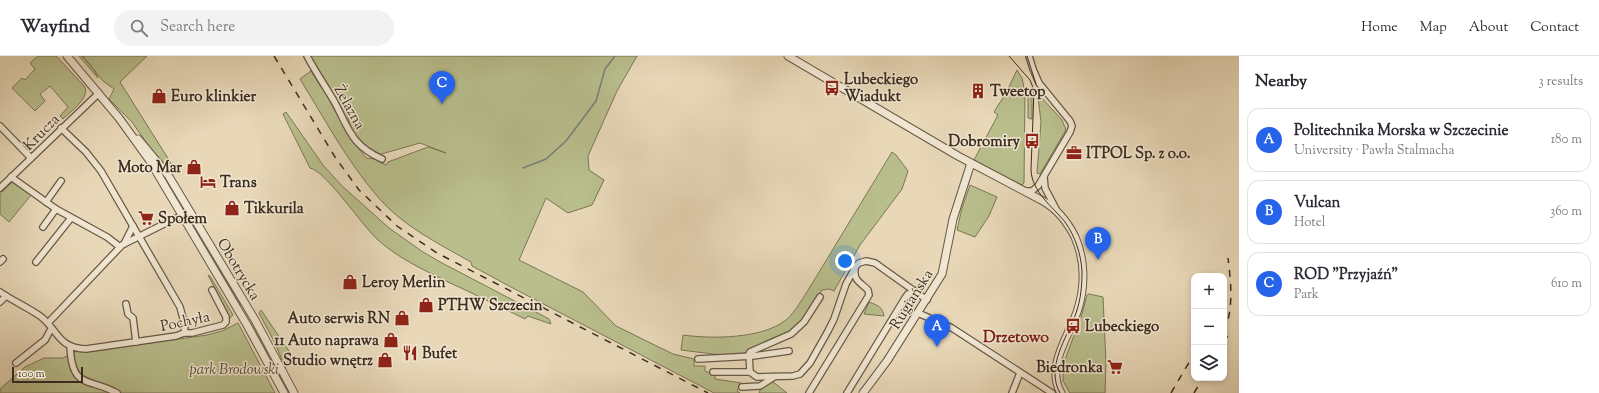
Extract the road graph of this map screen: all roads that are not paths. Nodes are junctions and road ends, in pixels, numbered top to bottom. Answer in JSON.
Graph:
{"nodes":[{"id":1,"x":68,"y":56,"type":"edge"},
{"id":2,"x":307,"y":56,"type":"edge"},
{"id":3,"x":788,"y":56,"type":"edge"},
{"id":4,"x":1029,"y":56,"type":"edge"},
{"id":5,"x":99,"y":92,"type":"junction"},
{"id":6,"x":0,"y":126,"type":"edge"},
{"id":7,"x":125,"y":126,"type":"junction"},
{"id":8,"x":61,"y":128,"type":"junction"},
{"id":9,"x":31,"y":158,"type":"junction"},
{"id":10,"x":382,"y":159,"type":"dead end"},
{"id":11,"x":971,"y":163,"type":"junction"},
{"id":12,"x":1045,"y":174,"type":"junction"},
{"id":13,"x":11,"y":177,"type":"junction"},
{"id":14,"x":61,"y":181,"type":"dead end"},
{"id":15,"x":0,"y":188,"type":"edge"},
{"id":16,"x":1024,"y":190,"type":"junction"},
{"id":17,"x":46,"y":202,"type":"junction"},
{"id":18,"x":56,"y":209,"type":"junction"},
{"id":19,"x":1057,"y":211,"type":"junction"},
{"id":20,"x":190,"y":213,"type":"junction"},
{"id":21,"x":182,"y":215,"type":"junction"},
{"id":22,"x":71,"y":218,"type":"junction"},
{"id":23,"x":133,"y":226,"type":"junction"},
{"id":24,"x":43,"y":227,"type":"dead end"},
{"id":25,"x":139,"y":236,"type":"junction"},
{"id":26,"x":122,"y":246,"type":"junction"},
{"id":27,"x":36,"y":262,"type":"dead end"},
{"id":28,"x":855,"y":268,"type":"junction"},
{"id":29,"x":212,"y":290,"type":"dead end"},
{"id":30,"x":915,"y":291,"type":"junction"},
{"id":31,"x":0,"y":292,"type":"edge"},
{"id":32,"x":6,"y":296,"type":"junction"},
{"id":33,"x":820,"y":297,"type":"dead end"},
{"id":34,"x":927,"y":300,"type":"junction"},
{"id":35,"x":0,"y":302,"type":"edge"},
{"id":36,"x":126,"y":304,"type":"dead end"},
{"id":37,"x":918,"y":313,"type":"junction"},
{"id":38,"x":49,"y":326,"type":"junction"},
{"id":39,"x":184,"y":333,"type":"junction"},
{"id":40,"x":45,"y":340,"type":"junction"},
{"id":41,"x":60,"y":340,"type":"junction"},
{"id":42,"x":136,"y":342,"type":"junction"},
{"id":43,"x":70,"y":346,"type":"junction"},
{"id":44,"x":789,"y":351,"type":"dead end"},
{"id":45,"x":749,"y":356,"type":"junction"},
{"id":46,"x":698,"y":359,"type":"dead end"},
{"id":47,"x":16,"y":363,"type":"dead end"},
{"id":48,"x":713,"y":372,"type":"dead end"},
{"id":49,"x":750,"y":372,"type":"junction"},
{"id":50,"x":1020,"y":373,"type":"junction"},
{"id":51,"x":774,"y":376,"type":"junction"},
{"id":52,"x":742,"y":387,"type":"dead end"},
{"id":53,"x":118,"y":393,"type":"edge"},
{"id":54,"x":284,"y":393,"type":"edge"},
{"id":55,"x":294,"y":393,"type":"edge"},
{"id":56,"x":809,"y":393,"type":"edge"},
{"id":57,"x":847,"y":393,"type":"edge"},
{"id":58,"x":864,"y":393,"type":"edge"},
{"id":59,"x":1012,"y":393,"type":"edge"},
{"id":60,"x":1052,"y":393,"type":"edge"},
{"id":61,"x":1061,"y":393,"type":"edge"}],
"edges":[{"from":1,"to":5,"type":"street","name":"Obotrycka"},
{"from":2,"to":10,"type":"street","name":"Żelazna"},
{"from":3,"to":11,"type":"street"},
{"from":4,"to":12,"type":"street"},
{"from":5,"to":7,"type":"street","name":"Obotrycka"},
{"from":5,"to":8,"type":"street","name":"Krucza"},
{"from":6,"to":9,"type":"street"},
{"from":7,"to":20,"type":"street","name":"Obotrycka"},
{"from":7,"to":21,"type":"street","name":"Obotrycka"},
{"from":8,"to":9,"type":"street","name":"Krucza"},
{"from":8,"to":23,"type":"street"},
{"from":9,"to":13,"type":"street","name":"Krucza"},
{"from":11,"to":16,"type":"street"},
{"from":11,"to":34,"type":"street","name":"Rugiańska"},
{"from":12,"to":16,"type":"street"},
{"from":12,"to":19,"type":"street"},
{"from":13,"to":15,"type":"street","name":"Krucza"},
{"from":13,"to":17,"type":"street"},
{"from":14,"to":17,"type":"street"},
{"from":16,"to":19,"type":"street"},
{"from":17,"to":18,"type":"street"},
{"from":18,"to":22,"type":"street"},
{"from":18,"to":24,"type":"street"},
{"from":19,"to":61,"type":"street"},
{"from":20,"to":21,"type":"street"},
{"from":20,"to":55,"type":"street","name":"Obotrycka"},
{"from":21,"to":25,"type":"street"},
{"from":21,"to":54,"type":"street","name":"Obotrycka"},
{"from":22,"to":26,"type":"street"},
{"from":22,"to":27,"type":"street"},
{"from":23,"to":25,"type":"street"},
{"from":23,"to":26,"type":"street"},
{"from":25,"to":26,"type":"street"},
{"from":25,"to":39,"type":"street"},
{"from":26,"to":38,"type":"street"},
{"from":28,"to":30,"type":"street"},
{"from":28,"to":51,"type":"street"},
{"from":28,"to":56,"type":"street"},
{"from":29,"to":39,"type":"street","name":"Pochyła"},
{"from":30,"to":34,"type":"street"},
{"from":30,"to":57,"type":"street"},
{"from":31,"to":32,"type":"street","name":"Pochyła"},
{"from":32,"to":35,"type":"street"},
{"from":32,"to":38,"type":"street","name":"Pochyła"},
{"from":33,"to":45,"type":"street"},
{"from":34,"to":37,"type":"street","name":"Rugiańska"},
{"from":36,"to":42,"type":"street"},
{"from":37,"to":50,"type":"street"},
{"from":37,"to":58,"type":"street","name":"Rugiańska"},
{"from":38,"to":40,"type":"street"},
{"from":38,"to":41,"type":"street","name":"Pochyła"},
{"from":39,"to":42,"type":"street","name":"Pochyła"},
{"from":40,"to":41,"type":"street"},
{"from":40,"to":47,"type":"street"},
{"from":41,"to":43,"type":"street","name":"Pochyła"},
{"from":42,"to":43,"type":"street","name":"Pochyła"},
{"from":43,"to":53,"type":"street"},
{"from":44,"to":45,"type":"street"},
{"from":45,"to":46,"type":"street"},
{"from":45,"to":49,"type":"street"},
{"from":48,"to":49,"type":"street"},
{"from":49,"to":51,"type":"street"},
{"from":50,"to":59,"type":"street"},
{"from":50,"to":60,"type":"street"},
{"from":51,"to":52,"type":"street"}]}
